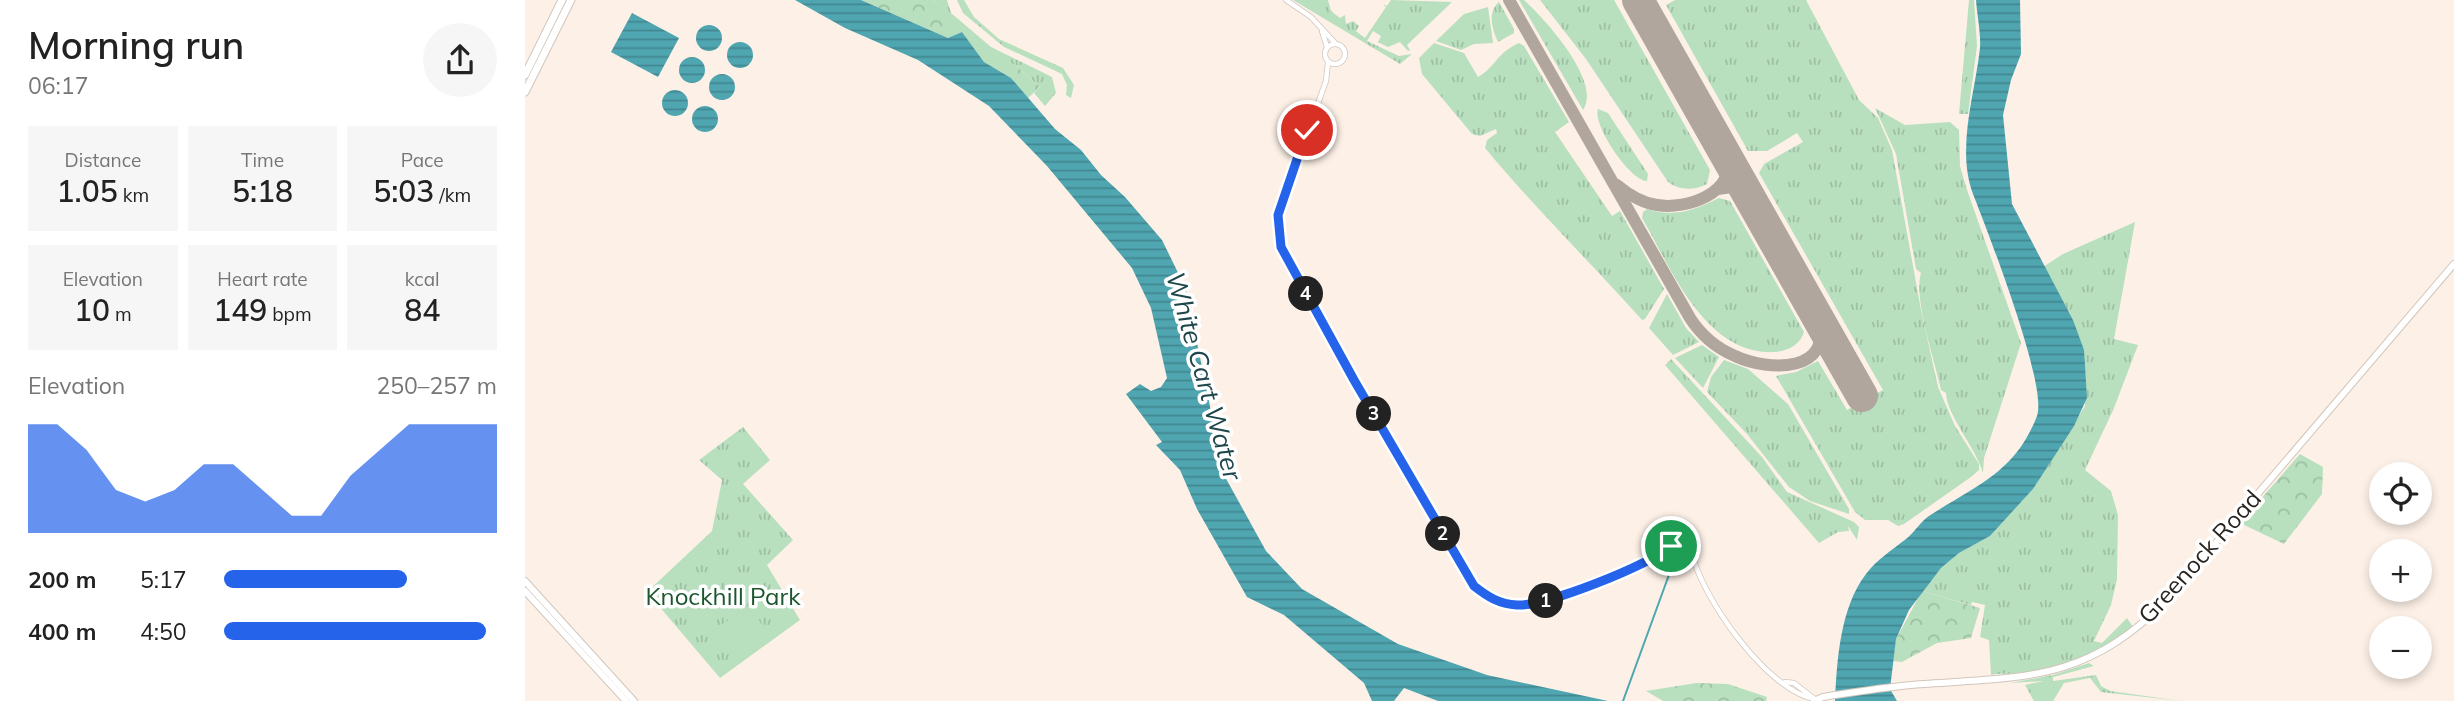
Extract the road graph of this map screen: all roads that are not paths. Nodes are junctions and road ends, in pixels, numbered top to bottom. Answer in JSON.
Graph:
{"nodes":[{"id":1,"x":562,"y":0,"type":"edge"},
{"id":2,"x":571,"y":0,"type":"edge"},
{"id":3,"x":1286,"y":0,"type":"edge"},
{"id":4,"x":1322,"y":30,"type":"junction"},
{"id":5,"x":1335,"y":43,"type":"junction"},
{"id":6,"x":1327,"y":47,"type":"junction"},
{"id":7,"x":1328,"y":62,"type":"junction"},
{"id":8,"x":1337,"y":64,"type":"junction"},
{"id":9,"x":525,"y":75,"type":"edge"},
{"id":10,"x":1326,"y":80,"type":"junction"},
{"id":11,"x":525,"y":92,"type":"edge"},
{"id":12,"x":2454,"y":264,"type":"edge"},
{"id":13,"x":1671,"y":546,"type":"junction"},
{"id":14,"x":1691,"y":549,"type":"junction"},
{"id":15,"x":1676,"y":553,"type":"junction"},
{"id":16,"x":1662,"y":554,"type":"junction"},
{"id":17,"x":1684,"y":555,"type":"junction"},
{"id":18,"x":1694,"y":564,"type":"junction"},
{"id":19,"x":525,"y":582,"type":"edge"},
{"id":20,"x":525,"y":591,"type":"edge"},
{"id":21,"x":1815,"y":700,"type":"edge"},
{"id":22,"x":626,"y":701,"type":"edge"},
{"id":23,"x":635,"y":701,"type":"edge"}],
"edges":[{"from":1,"to":9,"type":"highway"},
{"from":2,"to":11,"type":"highway"},
{"from":3,"to":4,"type":"street"},
{"from":4,"to":5,"type":"street"},
{"from":4,"to":6,"type":"street"},
{"from":5,"to":6,"type":"street"},
{"from":5,"to":8,"type":"street"},
{"from":6,"to":7,"type":"street"},
{"from":7,"to":8,"type":"street"},
{"from":7,"to":10,"type":"street"},
{"from":8,"to":10,"type":"street"},
{"from":10,"to":16,"type":"street"},
{"from":12,"to":21,"type":"main road","name":"Greenock Road"},
{"from":13,"to":14,"type":"street"},
{"from":13,"to":15,"type":"street"},
{"from":13,"to":16,"type":"street"},
{"from":14,"to":17,"type":"street"},
{"from":14,"to":18,"type":"street"},
{"from":15,"to":16,"type":"street"},
{"from":15,"to":17,"type":"street"},
{"from":17,"to":18,"type":"street"},
{"from":18,"to":21,"type":"street"},
{"from":19,"to":23,"type":"main road"},
{"from":20,"to":22,"type":"main road"}]}
